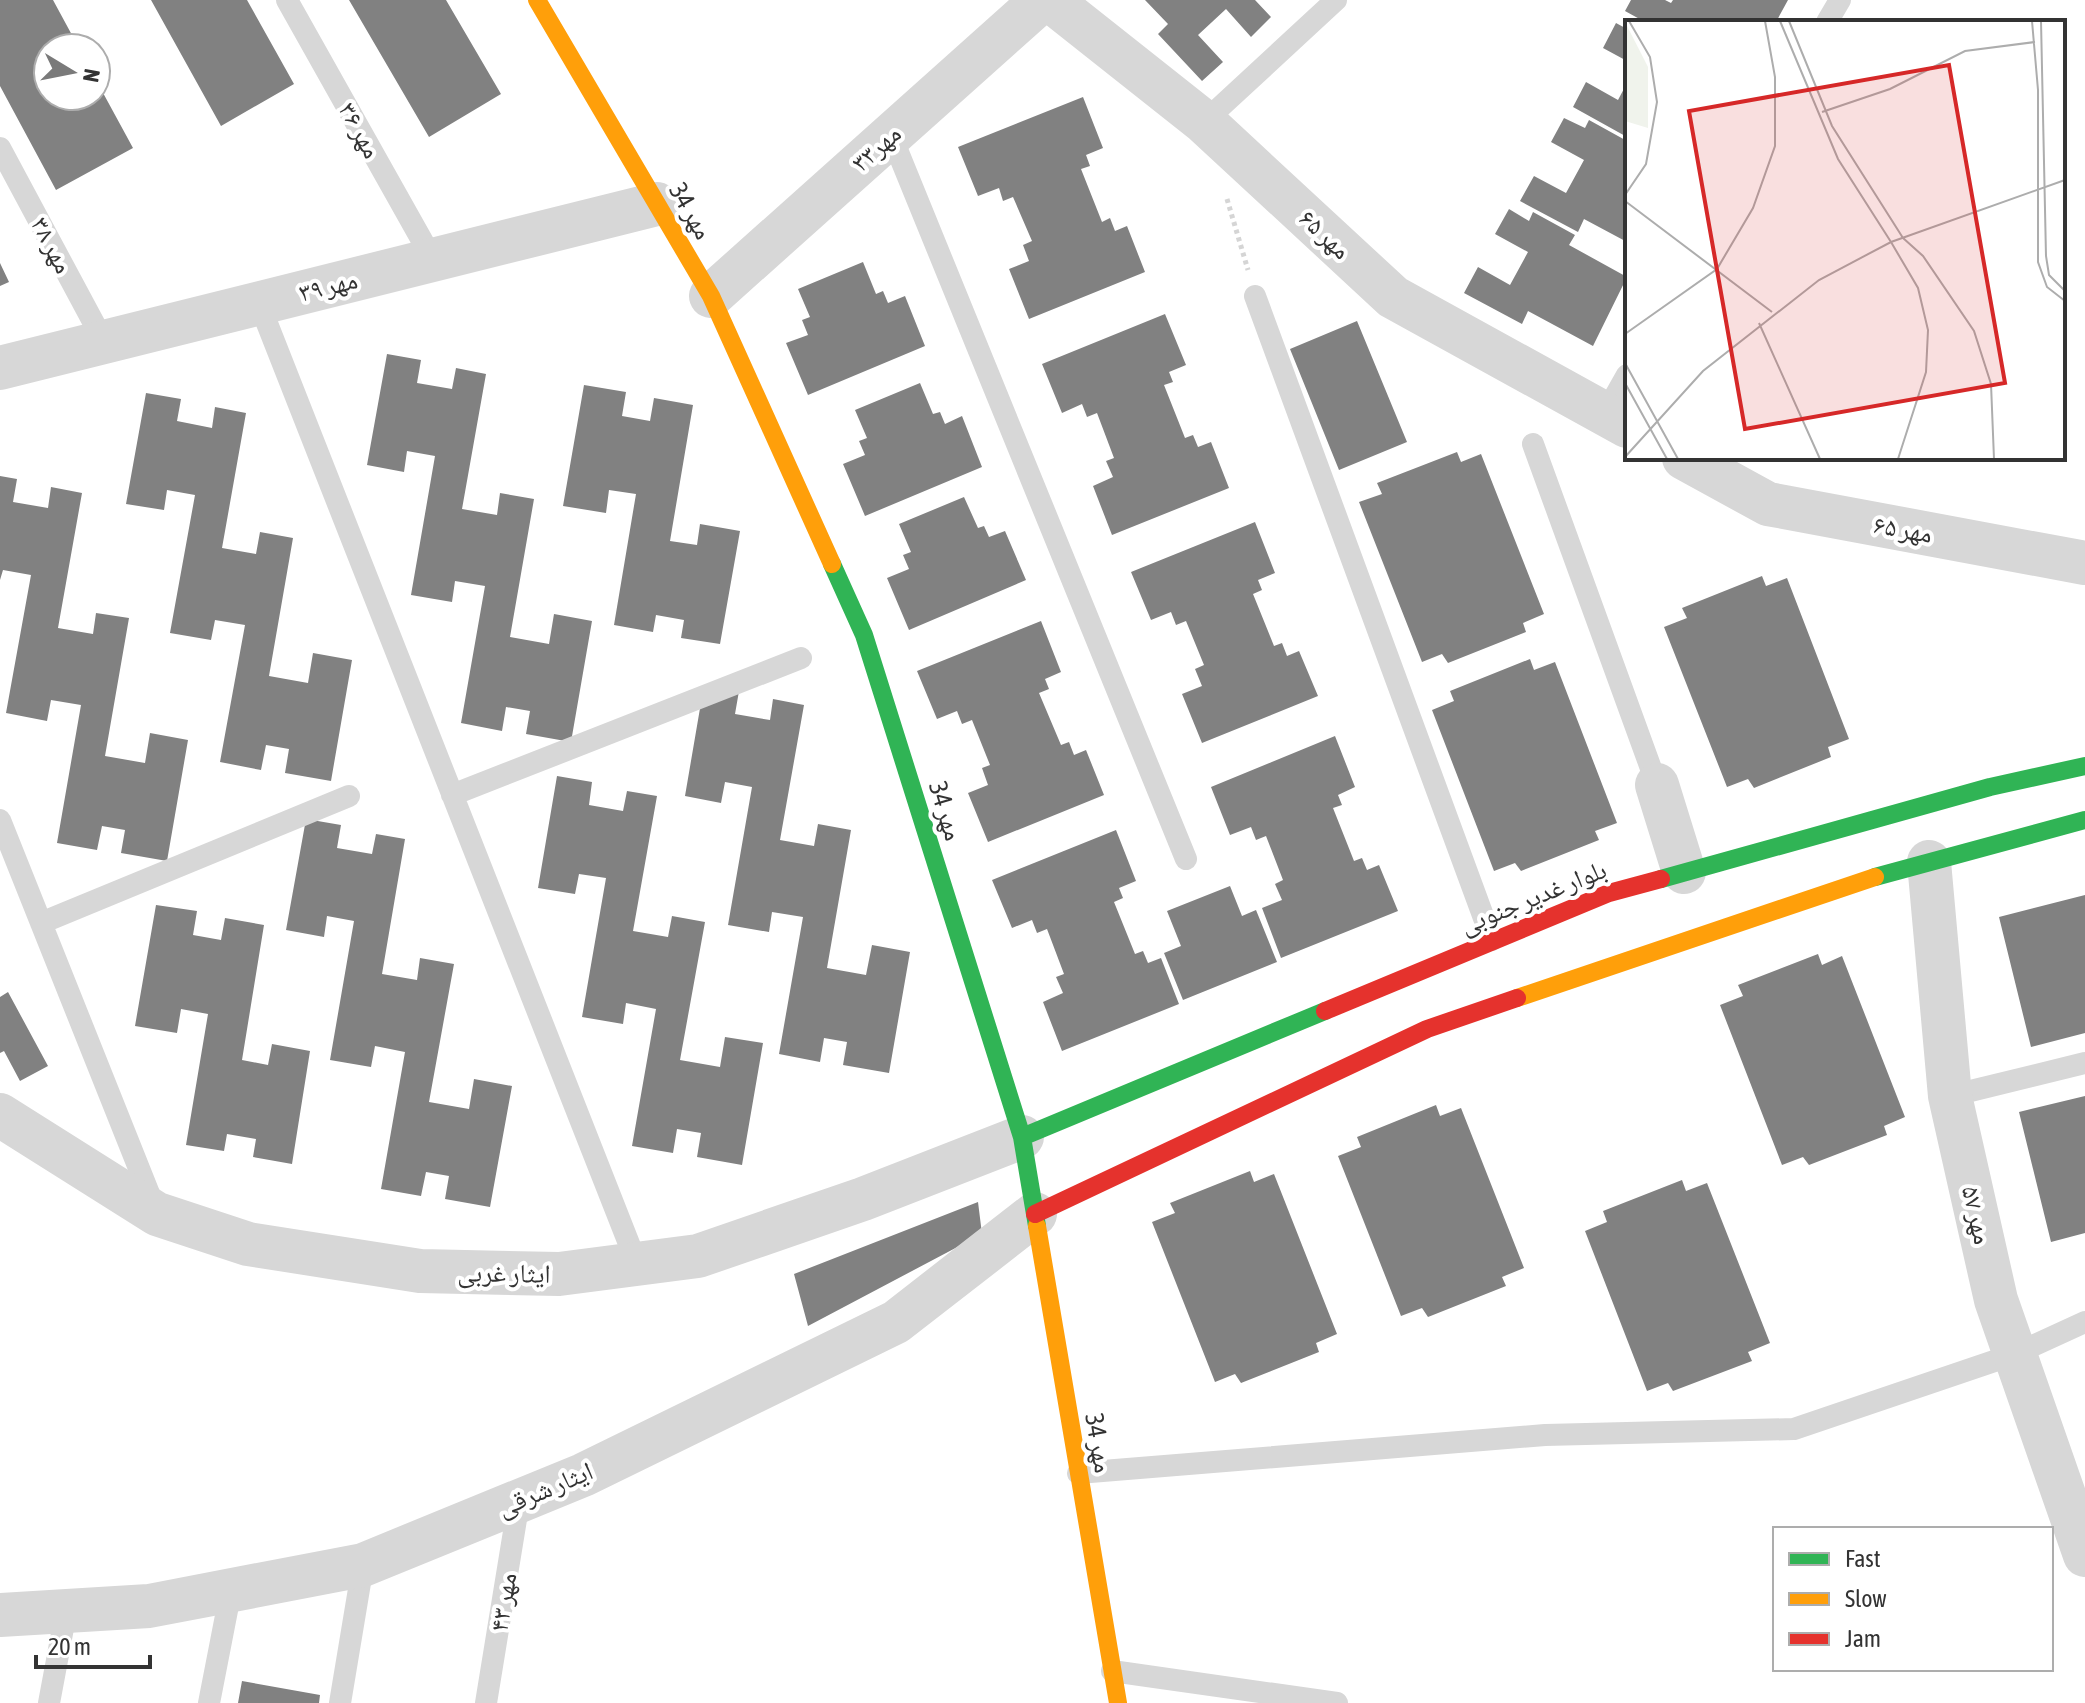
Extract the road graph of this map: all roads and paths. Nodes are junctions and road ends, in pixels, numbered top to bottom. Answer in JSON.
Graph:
{"nodes":[{"id":1,"x":287,"y":0,"type":"edge"},
{"id":2,"x":537,"y":0,"type":"edge"},
{"id":3,"x":1042,"y":0,"type":"edge"},
{"id":4,"x":1050,"y":0,"type":"edge"},
{"id":5,"x":1336,"y":0,"type":"edge"},
{"id":6,"x":1840,"y":0,"type":"edge"},
{"id":7,"x":1828,"y":20,"type":"edge"},
{"id":8,"x":1204,"y":122,"type":"junction"},
{"id":9,"x":891,"y":135,"type":"junction"},
{"id":10,"x":0,"y":148,"type":"edge"},
{"id":11,"x":1225,"y":194,"type":"dead end"},
{"id":12,"x":657,"y":204,"type":"junction"},
{"id":13,"x":433,"y":260,"type":"junction"},
{"id":14,"x":711,"y":296,"type":"junction"},
{"id":15,"x":1255,"y":296,"type":"joint"},
{"id":16,"x":259,"y":303,"type":"junction"},
{"id":17,"x":104,"y":342,"type":"junction"},
{"id":18,"x":0,"y":368,"type":"edge"},
{"id":19,"x":1625,"y":383,"type":"edge"},
{"id":20,"x":1616,"y":420,"type":"edge"},
{"id":21,"x":1533,"y":444,"type":"dead end"},
{"id":22,"x":1688,"y":460,"type":"edge"},
{"id":23,"x":2085,"y":563,"type":"edge"},
{"id":24,"x":801,"y":658,"type":"dead end"},
{"id":25,"x":2085,"y":766,"type":"edge"},
{"id":26,"x":1657,"y":785,"type":"joint"},
{"id":27,"x":452,"y":795,"type":"junction"},
{"id":28,"x":349,"y":796,"type":"dead end"},
{"id":29,"x":0,"y":820,"type":"edge"},
{"id":30,"x":2085,"y":820,"type":"edge"},
{"id":31,"x":1928,"y":855,"type":"junction"},
{"id":32,"x":1186,"y":859,"type":"dead end"},
{"id":33,"x":1684,"y":872,"type":"junction"},
{"id":34,"x":41,"y":923,"type":"junction"},
{"id":35,"x":1492,"y":940,"type":"junction"},
{"id":36,"x":2085,"y":1063,"type":"edge"},
{"id":37,"x":1950,"y":1096,"type":"junction"},
{"id":38,"x":0,"y":1115,"type":"edge"},
{"id":39,"x":1022,"y":1137,"type":"junction"},
{"id":40,"x":157,"y":1214,"type":"junction"},
{"id":41,"x":1035,"y":1214,"type":"junction"},
{"id":42,"x":637,"y":1264,"type":"junction"},
{"id":43,"x":2085,"y":1322,"type":"edge"},
{"id":44,"x":2015,"y":1354,"type":"junction"},
{"id":45,"x":1078,"y":1473,"type":"junction"},
{"id":46,"x":519,"y":1501,"type":"junction"},
{"id":47,"x":2085,"y":1555,"type":"edge"},
{"id":48,"x":363,"y":1565,"type":"junction"},
{"id":49,"x":231,"y":1590,"type":"junction"},
{"id":50,"x":66,"y":1612,"type":"junction"},
{"id":51,"x":4,"y":1618,"type":"edge"},
{"id":52,"x":1112,"y":1671,"type":"junction"},
{"id":53,"x":49,"y":1703,"type":"edge"},
{"id":54,"x":209,"y":1703,"type":"edge"},
{"id":55,"x":340,"y":1703,"type":"edge"},
{"id":56,"x":486,"y":1703,"type":"edge"},
{"id":57,"x":1118,"y":1703,"type":"edge"},
{"id":58,"x":1337,"y":1703,"type":"edge"}],
"edges":[{"from":1,"to":13,"type":"lane","name":"مهر ۳۶"},
{"from":2,"to":12,"type":"main road","name":"مهر 34"},
{"from":3,"to":9,"type":"street","name":"مهر۳۳"},
{"from":4,"to":8,"type":"street","name":"مهر ۶۵"},
{"from":5,"to":8,"type":"lane"},
{"from":6,"to":7,"type":"lane"},
{"from":8,"to":20,"type":"street","name":"مهر ۶۵"},
{"from":9,"to":14,"type":"street","name":"مهر۳۳"},
{"from":9,"to":32,"type":"lane"},
{"from":10,"to":17,"type":"lane","name":"مهر ۳۸"},
{"from":11,"to":15,"type":"path"},
{"from":12,"to":13,"type":"street","name":"مهر ۳۹"},
{"from":12,"to":14,"type":"main road","name":"مهر 34"},
{"from":13,"to":16,"type":"street","name":"مهر ۳۹"},
{"from":14,"to":39,"type":"main road","name":"مهر 34"},
{"from":15,"to":35,"type":"lane"},
{"from":16,"to":17,"type":"street","name":"مهر ۳۹"},
{"from":16,"to":27,"type":"lane"},
{"from":17,"to":18,"type":"street","name":"مهر ۳۹"},
{"from":19,"to":20,"type":"lane"},
{"from":21,"to":26,"type":"lane"},
{"from":22,"to":23,"type":"street","name":"مهر ۶۵"},
{"from":24,"to":27,"type":"lane"},
{"from":25,"to":33,"type":"main road","name":"بلوار غدیر جنوبی"},
{"from":26,"to":33,"type":"street"},
{"from":27,"to":42,"type":"lane"},
{"from":28,"to":34,"type":"lane"},
{"from":29,"to":34,"type":"lane"},
{"from":30,"to":31,"type":"main road"},
{"from":31,"to":37,"type":"street","name":"مهر ۵۷"},
{"from":31,"to":41,"type":"main road"},
{"from":33,"to":35,"type":"main road","name":"بلوار غدیر جنوبی"},
{"from":34,"to":40,"type":"lane"},
{"from":35,"to":39,"type":"main road","name":"بلوار غدیر جنوبی"},
{"from":36,"to":37,"type":"lane"},
{"from":37,"to":44,"type":"street","name":"مهر ۵۷"},
{"from":38,"to":40,"type":"street","name":"ایثار غربی"},
{"from":39,"to":41,"type":"main road","name":"مهر 34"},
{"from":39,"to":42,"type":"street","name":"ایثار غربی"},
{"from":40,"to":42,"type":"street","name":"ایثار غربی"},
{"from":41,"to":45,"type":"main road","name":"مهر 34"},
{"from":41,"to":46,"type":"street","name":"ایثار شرقی"},
{"from":43,"to":44,"type":"lane"},
{"from":44,"to":45,"type":"lane"},
{"from":44,"to":47,"type":"street","name":"مهر ۵۷"},
{"from":45,"to":52,"type":"main road","name":"مهر 34"},
{"from":46,"to":48,"type":"street","name":"ایثار شرقی"},
{"from":46,"to":56,"type":"lane","name":"مهر ۴۳"},
{"from":48,"to":49,"type":"street","name":"ایثار شرقی"},
{"from":48,"to":55,"type":"lane"},
{"from":49,"to":50,"type":"street","name":"ایثار شرقی"},
{"from":49,"to":54,"type":"lane"},
{"from":50,"to":51,"type":"street","name":"ایثار شرقی"},
{"from":50,"to":53,"type":"lane"},
{"from":52,"to":57,"type":"main road","name":"مهر 34"},
{"from":52,"to":58,"type":"lane"}]}
